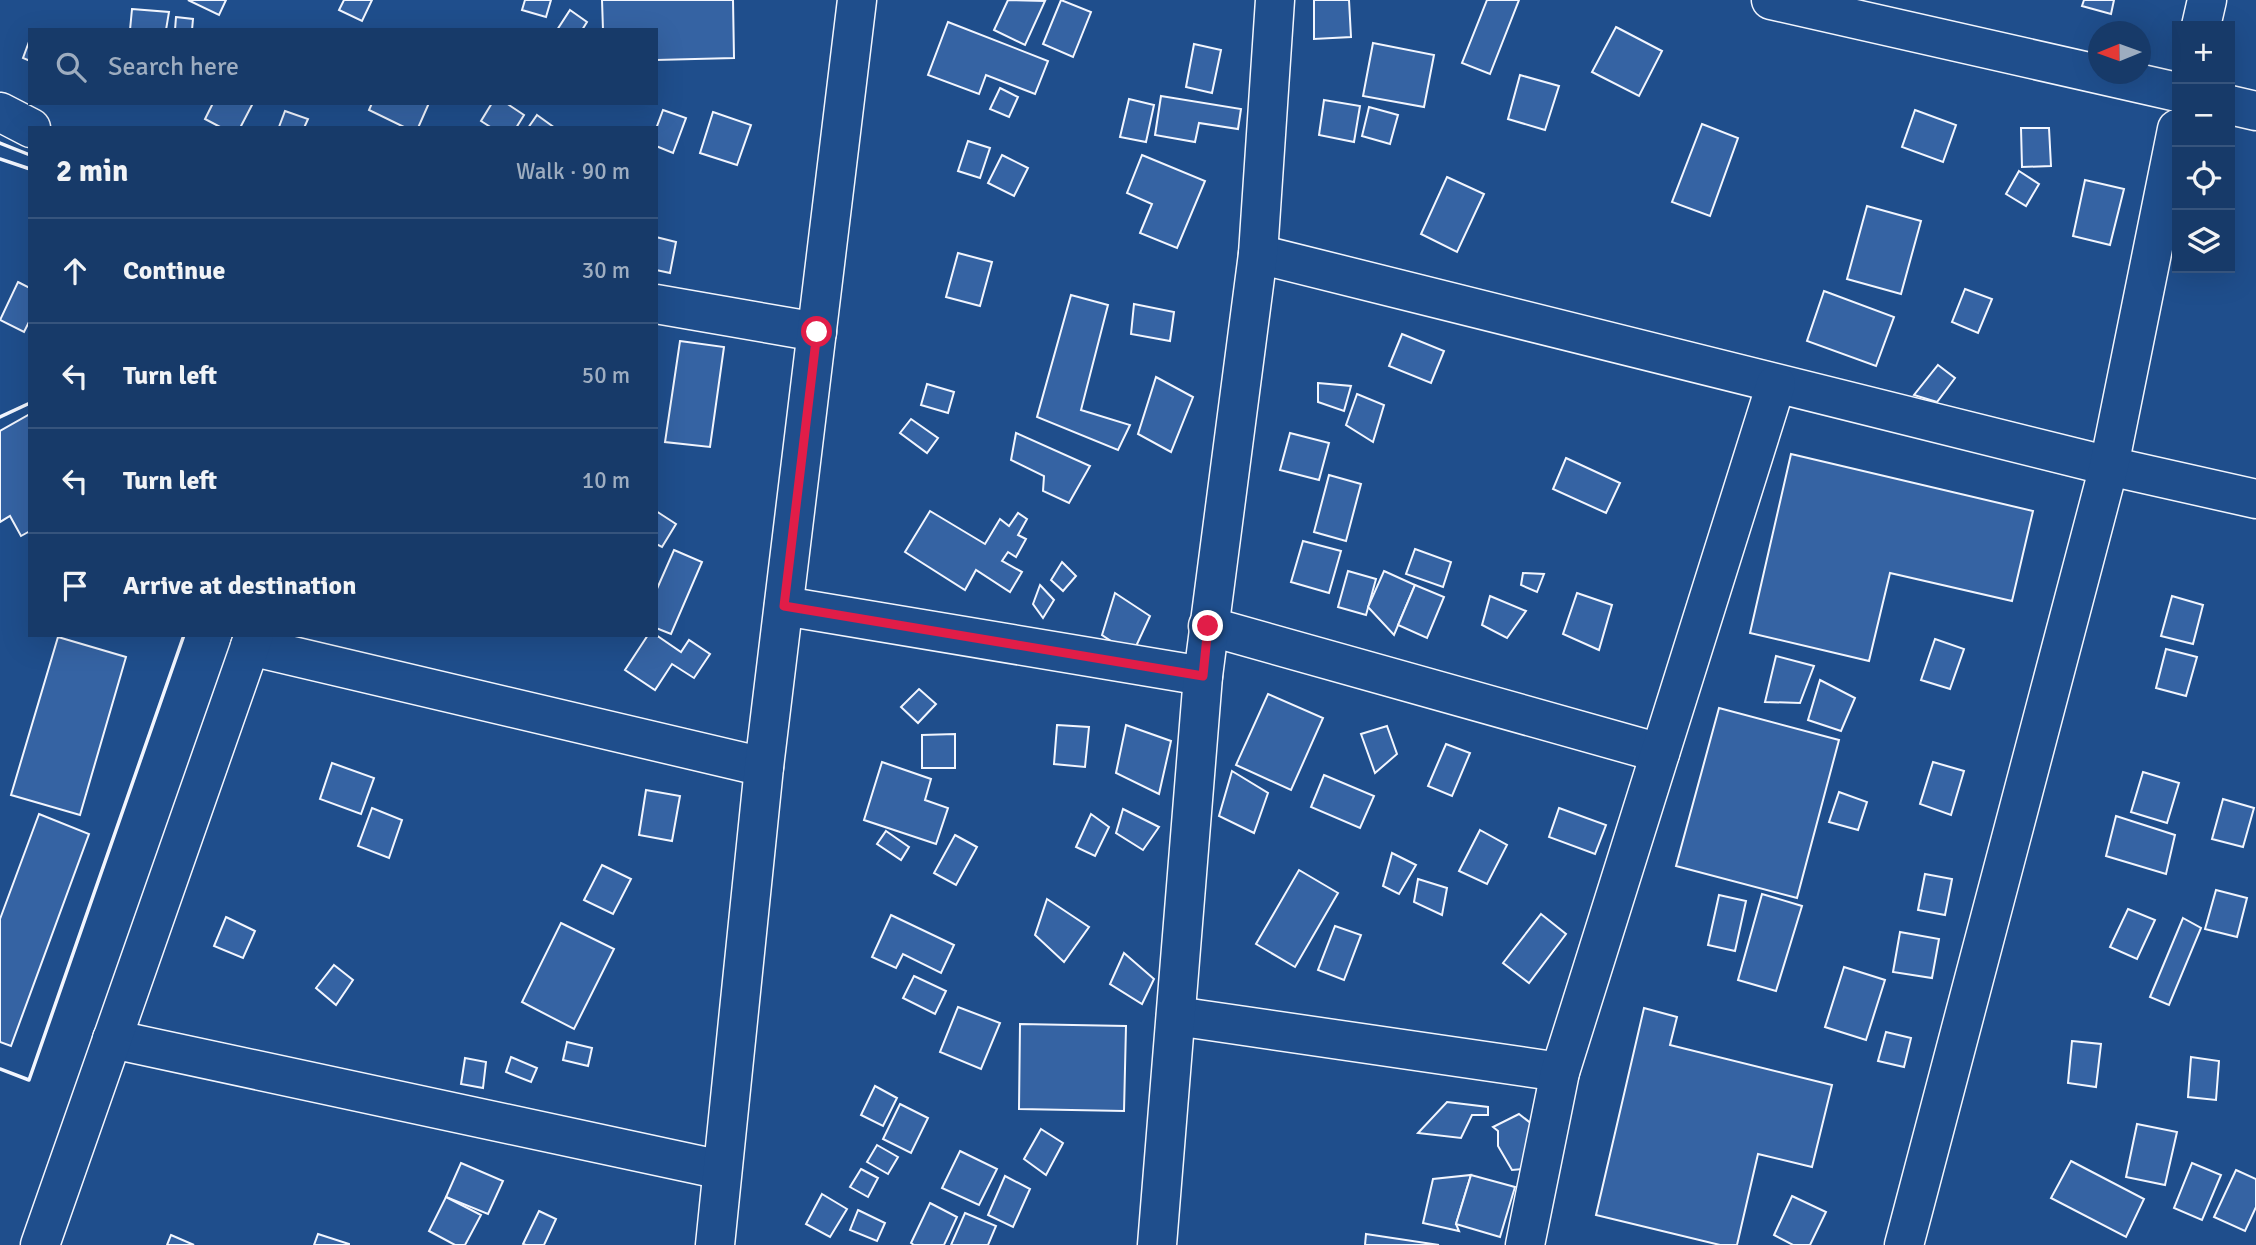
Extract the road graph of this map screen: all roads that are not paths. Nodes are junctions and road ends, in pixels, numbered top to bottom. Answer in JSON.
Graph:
{"nodes":[{"id":1,"x":857,"y":0,"type":"edge"},
{"id":2,"x":1275,"y":0,"type":"edge"},
{"id":3,"x":1771,"y":0,"type":"edge"},
{"id":4,"x":2207,"y":0,"type":"edge"},
{"id":5,"x":1846,"y":8,"type":"edge"},
{"id":6,"x":2202,"y":21,"type":"edge"},
{"id":7,"x":2172,"y":91,"type":"edge"},
{"id":8,"x":2235,"y":106,"type":"edge"},
{"id":9,"x":2256,"y":111,"type":"edge"},
{"id":10,"x":0,"y":112,"type":"edge"},
{"id":11,"x":28,"y":126,"type":"edge"},
{"id":12,"x":2173,"y":147,"type":"edge"},
{"id":13,"x":1258,"y":254,"type":"junction"},
{"id":14,"x":658,"y":304,"type":"edge"},
{"id":15,"x":817,"y":332,"type":"junction"},
{"id":16,"x":1776,"y":384,"type":"junction"},
{"id":17,"x":2109,"y":466,"type":"junction"},
{"id":18,"x":2256,"y":499,"type":"edge"},
{"id":19,"x":784,"y":606,"type":"junction"},
{"id":20,"x":1208,"y":626,"type":"junction"},
{"id":21,"x":252,"y":641,"type":"edge"},
{"id":22,"x":1203,"y":676,"type":"junction"},
{"id":23,"x":1660,"y":753,"type":"junction"},
{"id":24,"x":764,"y":767,"type":"junction"},
{"id":25,"x":1176,"y":1016,"type":"junction"},
{"id":26,"x":112,"y":1039,"type":"junction"},
{"id":27,"x":1560,"y":1072,"type":"junction"},
{"id":28,"x":722,"y":1170,"type":"junction"},
{"id":29,"x":40,"y":1245,"type":"edge"},
{"id":30,"x":715,"y":1245,"type":"edge"},
{"id":31,"x":1157,"y":1245,"type":"edge"},
{"id":32,"x":1525,"y":1245,"type":"edge"},
{"id":33,"x":1904,"y":1245,"type":"edge"}],
"edges":[{"from":1,"to":15,"type":"street"},
{"from":2,"to":13,"type":"street"},
{"from":3,"to":5,"type":"street"},
{"from":4,"to":6,"type":"street"},
{"from":5,"to":7,"type":"street"},
{"from":8,"to":9,"type":"street"},
{"from":10,"to":11,"type":"street"},
{"from":12,"to":17,"type":"street"},
{"from":13,"to":16,"type":"street"},
{"from":13,"to":20,"type":"street"},
{"from":14,"to":15,"type":"street"},
{"from":15,"to":19,"type":"street"},
{"from":16,"to":17,"type":"street"},
{"from":16,"to":23,"type":"street"},
{"from":17,"to":18,"type":"street"},
{"from":17,"to":33,"type":"street"},
{"from":19,"to":22,"type":"street"},
{"from":19,"to":24,"type":"street"},
{"from":20,"to":22,"type":"street"},
{"from":20,"to":23,"type":"street"},
{"from":21,"to":24,"type":"street"},
{"from":21,"to":26,"type":"street"},
{"from":22,"to":25,"type":"street"},
{"from":23,"to":27,"type":"street"},
{"from":24,"to":28,"type":"street"},
{"from":25,"to":27,"type":"street"},
{"from":25,"to":31,"type":"street"},
{"from":26,"to":28,"type":"street"},
{"from":26,"to":29,"type":"street"},
{"from":27,"to":32,"type":"street"},
{"from":28,"to":30,"type":"street"}]}
